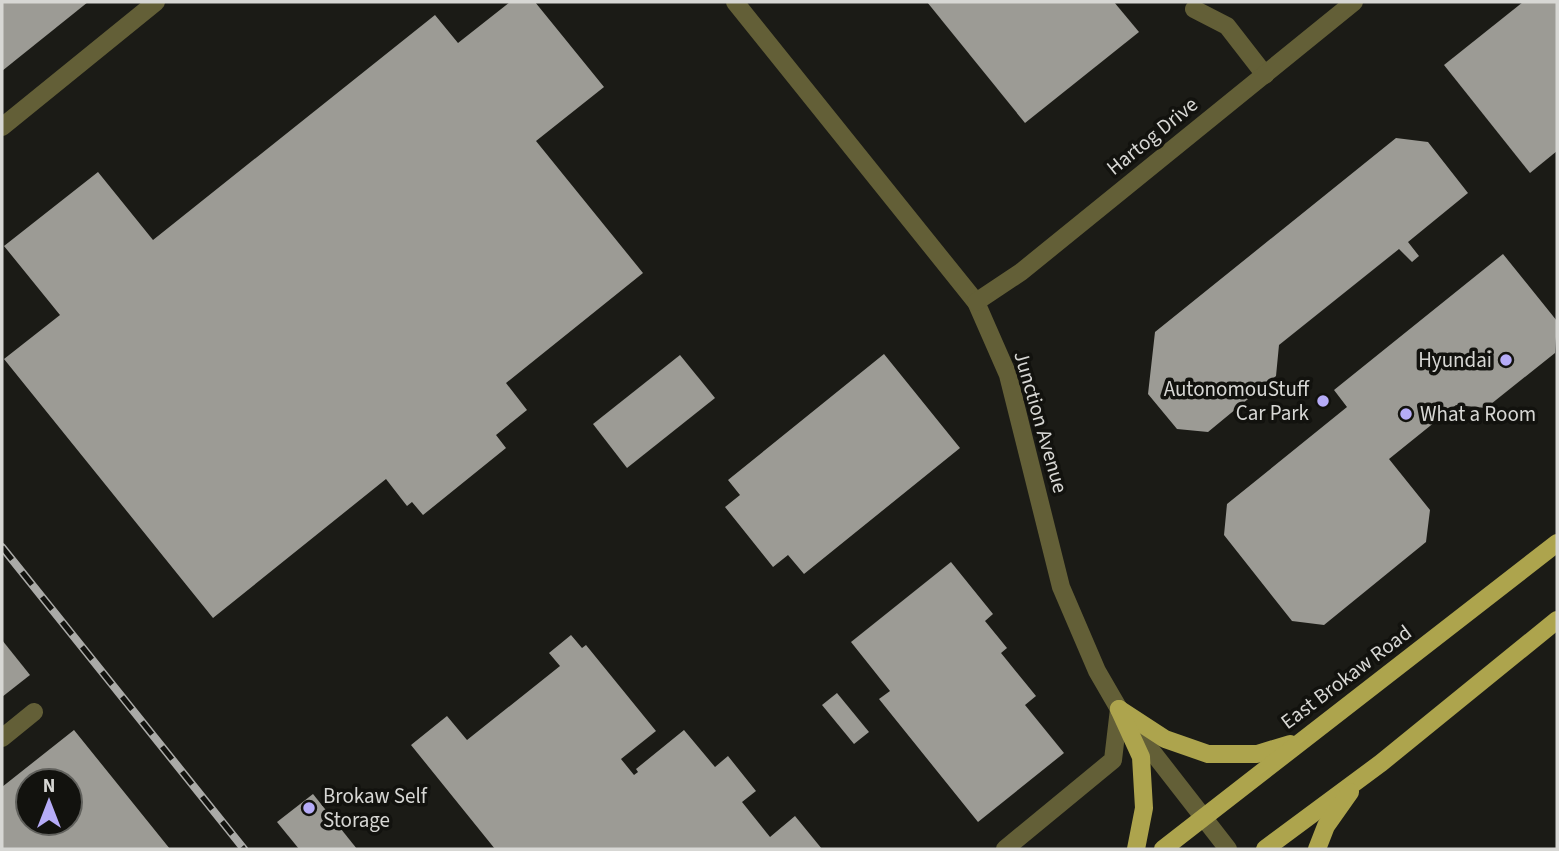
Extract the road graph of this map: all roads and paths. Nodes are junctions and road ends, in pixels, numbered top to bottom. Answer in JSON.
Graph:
{"nodes":[{"id":1,"x":156,"y":2,"type":"edge"},
{"id":2,"x":735,"y":2,"type":"edge"},
{"id":3,"x":1354,"y":2,"type":"edge"},
{"id":4,"x":1194,"y":9,"type":"dead end"},
{"id":5,"x":1265,"y":75,"type":"junction"},
{"id":6,"x":2,"y":127,"type":"edge"},
{"id":7,"x":976,"y":302,"type":"junction"},
{"id":8,"x":1557,"y":543,"type":"edge"},
{"id":9,"x":1557,"y":620,"type":"edge"},
{"id":10,"x":1119,"y":709,"type":"junction"},
{"id":11,"x":34,"y":712,"type":"dead end"},
{"id":12,"x":2,"y":738,"type":"edge"},
{"id":13,"x":1300,"y":741,"type":"junction"},
{"id":14,"x":1381,"y":763,"type":"junction"},
{"id":15,"x":1203,"y":818,"type":"junction"},
{"id":16,"x":1005,"y":849,"type":"edge"},
{"id":17,"x":1136,"y":849,"type":"edge"},
{"id":18,"x":1163,"y":849,"type":"edge"},
{"id":19,"x":1228,"y":849,"type":"edge"},
{"id":20,"x":1265,"y":849,"type":"edge"},
{"id":21,"x":1317,"y":849,"type":"edge"}],
"edges":[{"from":1,"to":6,"type":"street"},
{"from":2,"to":7,"type":"street","name":"Junction Avenue"},
{"from":3,"to":5,"type":"street","name":"Hartog Drive"},
{"from":4,"to":5,"type":"street"},
{"from":5,"to":7,"type":"street","name":"Hartog Drive"},
{"from":7,"to":10,"type":"street","name":"Junction Avenue"},
{"from":8,"to":13,"type":"main road","name":"East Brokaw Road"},
{"from":9,"to":14,"type":"main road"},
{"from":10,"to":13,"type":"main road"},
{"from":10,"to":15,"type":"street","name":"Junction Avenue"},
{"from":10,"to":16,"type":"street"},
{"from":10,"to":17,"type":"main road"},
{"from":11,"to":12,"type":"street"},
{"from":13,"to":15,"type":"main road","name":"East Brokaw Road"},
{"from":14,"to":20,"type":"main road"},
{"from":14,"to":21,"type":"main road"},
{"from":15,"to":18,"type":"main road","name":"East Brokaw Road"},
{"from":15,"to":19,"type":"street","name":"Junction Avenue"}]}
